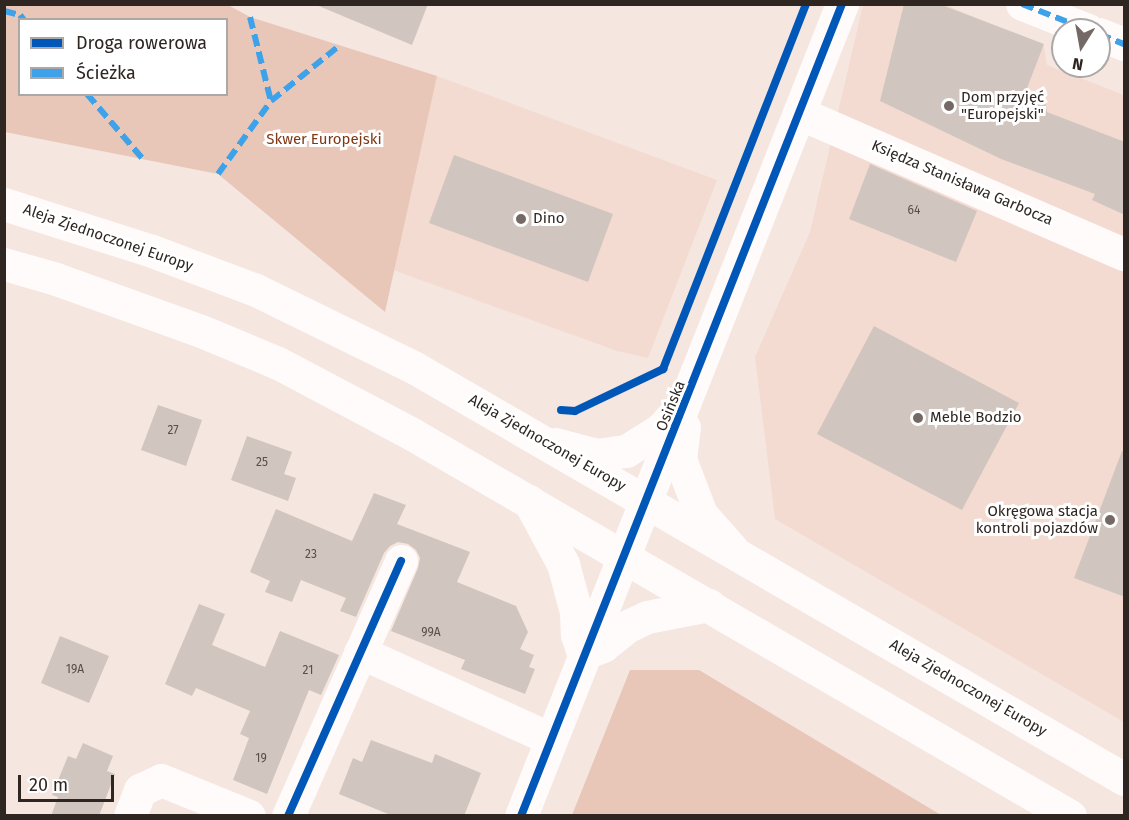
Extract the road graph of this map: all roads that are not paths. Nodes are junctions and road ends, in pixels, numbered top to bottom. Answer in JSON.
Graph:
{"nodes":[{"id":1,"x":842,"y":4,"type":"edge"},
{"id":2,"x":1022,"y":4,"type":"edge"},
{"id":3,"x":1058,"y":18,"type":"edge"},
{"id":4,"x":799,"y":113,"type":"junction"},
{"id":5,"x":4,"y":204,"type":"edge"},
{"id":6,"x":1125,"y":254,"type":"edge"},
{"id":7,"x":4,"y":264,"type":"edge"},
{"id":8,"x":687,"y":400,"type":"junction"},
{"id":9,"x":544,"y":441,"type":"junction"},
{"id":10,"x":529,"y":501,"type":"junction"},
{"id":11,"x":647,"y":501,"type":"junction"},
{"id":12,"x":735,"y":553,"type":"junction"},
{"id":13,"x":623,"y":555,"type":"junction"},
{"id":14,"x":400,"y":561,"type":"dead end"},
{"id":15,"x":709,"y":605,"type":"junction"},
{"id":16,"x":360,"y":652,"type":"junction"},
{"id":17,"x":583,"y":654,"type":"junction"},
{"id":18,"x":551,"y":739,"type":"junction"},
{"id":19,"x":1125,"y":779,"type":"edge"},
{"id":20,"x":130,"y":816,"type":"edge"},
{"id":21,"x":249,"y":816,"type":"edge"},
{"id":22,"x":288,"y":816,"type":"edge"},
{"id":23,"x":521,"y":816,"type":"edge"},
{"id":24,"x":1070,"y":816,"type":"edge"}],
"edges":[{"from":1,"to":4,"type":"main road","name":"Osińska"},
{"from":2,"to":3,"type":"main road"},
{"from":4,"to":6,"type":"main road","name":"Księdza Stanisława Garbocza"},
{"from":4,"to":8,"type":"main road","name":"Osińska"},
{"from":5,"to":9,"type":"main road","name":"Aleja Zjednoczonej Europy"},
{"from":7,"to":10,"type":"main road"},
{"from":8,"to":9,"type":"main road"},
{"from":8,"to":11,"type":"main road","name":"Osińska"},
{"from":8,"to":12,"type":"main road"},
{"from":9,"to":11,"type":"main road","name":"Aleja Zjednoczonej Europy"},
{"from":10,"to":13,"type":"main road"},
{"from":10,"to":17,"type":"main road"},
{"from":11,"to":12,"type":"main road","name":"Aleja Zjednoczonej Europy"},
{"from":11,"to":13,"type":"main road","name":"Osińska"},
{"from":12,"to":19,"type":"main road","name":"Aleja Zjednoczonej Europy"},
{"from":13,"to":15,"type":"main road"},
{"from":13,"to":17,"type":"main road","name":"Osińska"},
{"from":14,"to":16,"type":"main road"},
{"from":15,"to":17,"type":"main road"},
{"from":15,"to":24,"type":"main road"},
{"from":16,"to":18,"type":"main road"},
{"from":16,"to":22,"type":"main road"},
{"from":17,"to":18,"type":"main road","name":"Osińska"},
{"from":18,"to":23,"type":"main road","name":"Osińska"},
{"from":20,"to":21,"type":"main road"}]}
